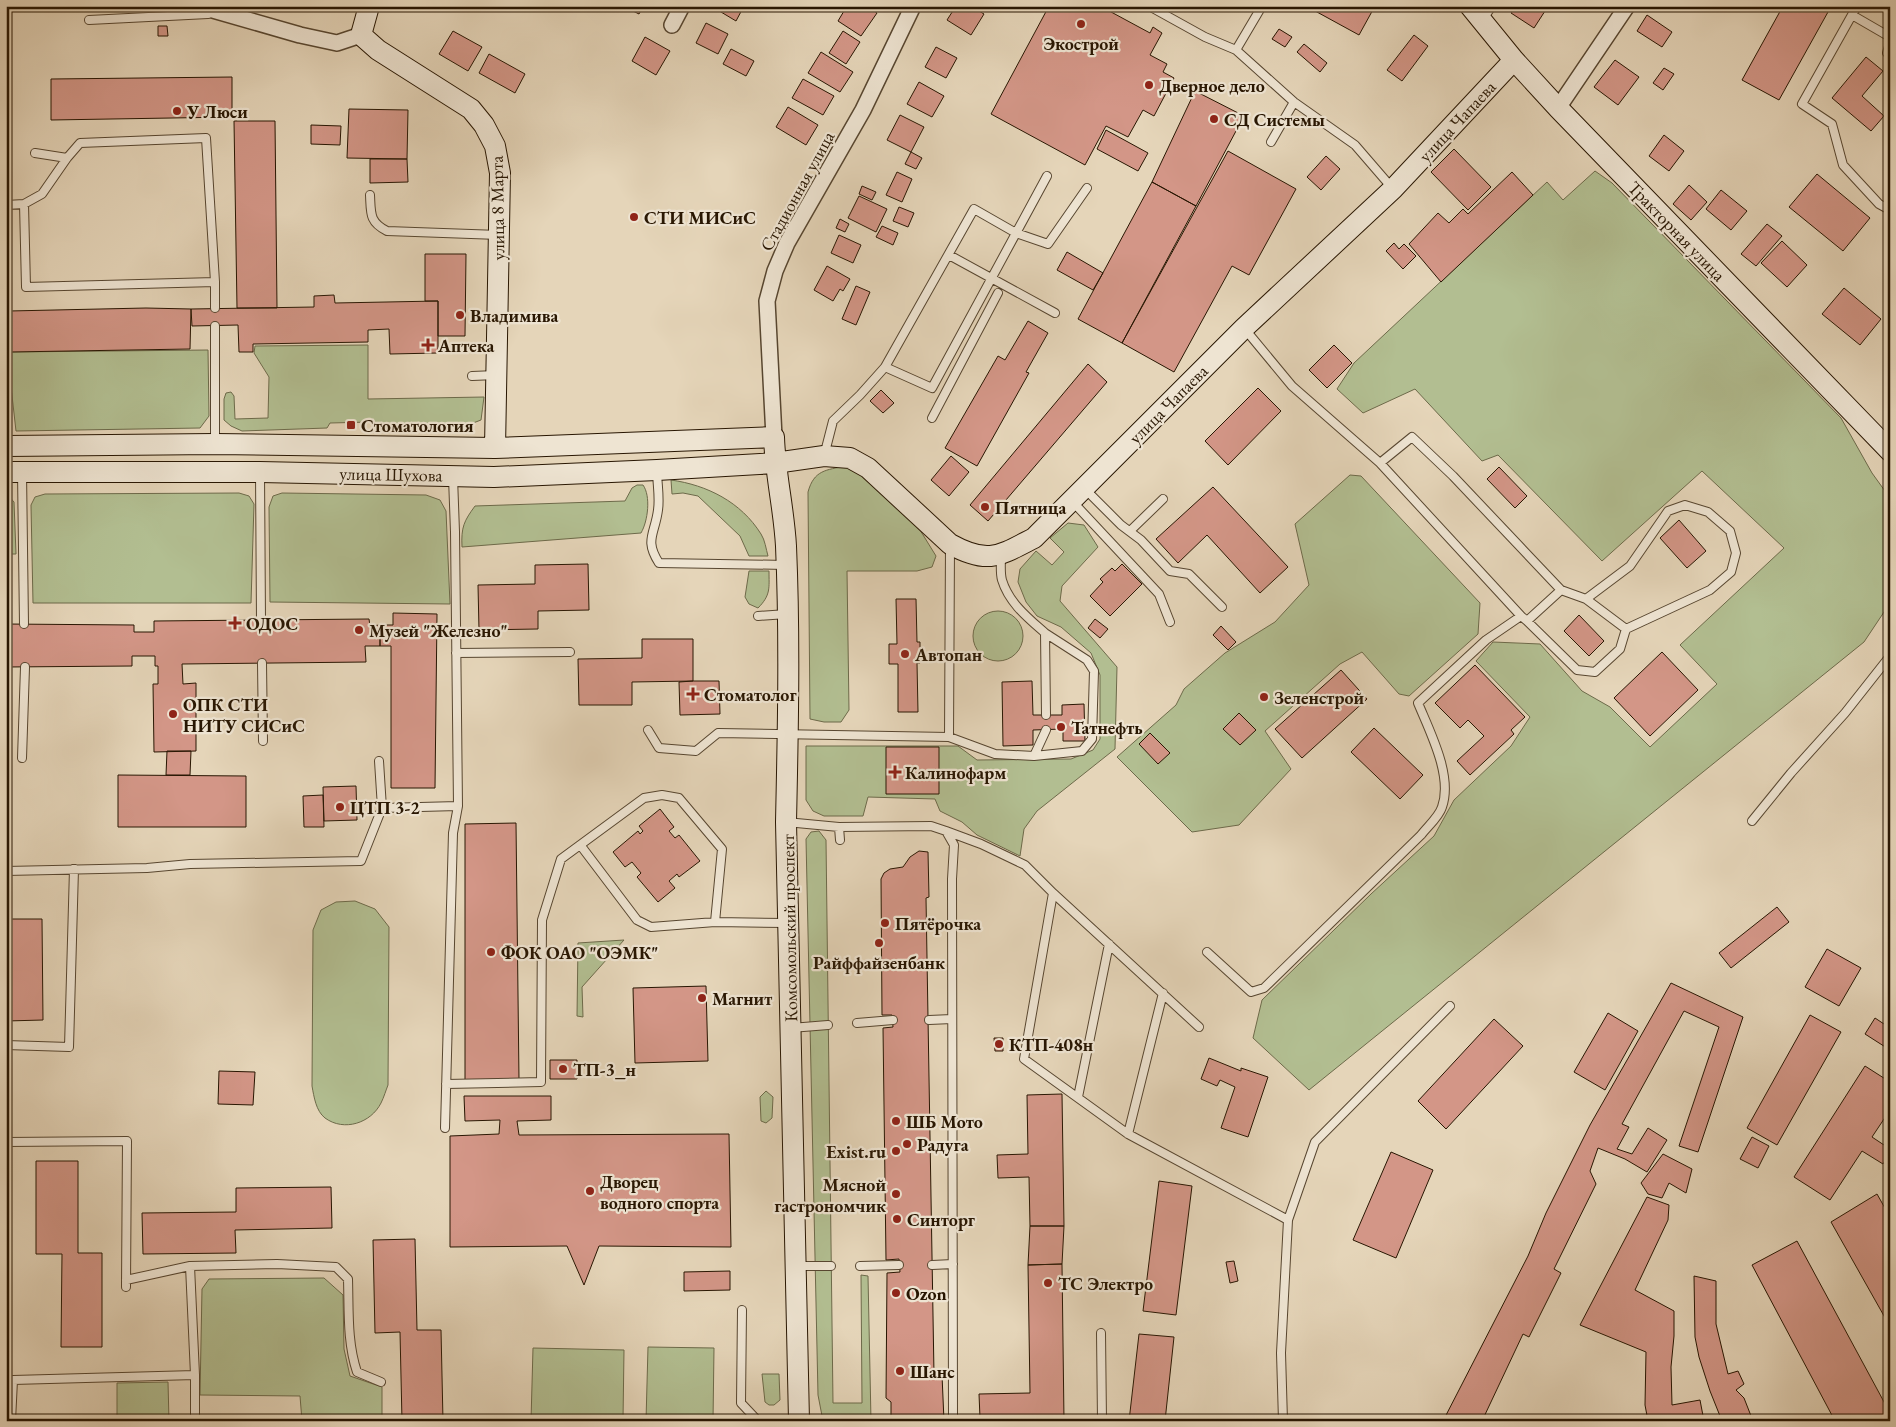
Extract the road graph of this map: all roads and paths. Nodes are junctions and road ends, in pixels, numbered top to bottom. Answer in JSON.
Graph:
{"nodes":[{"id":1,"x":199,"y":6,"type":"edge"},
{"id":2,"x":369,"y":6,"type":"edge"},
{"id":3,"x":682,"y":6,"type":"edge"},
{"id":4,"x":913,"y":6,"type":"edge"},
{"id":5,"x":1149,"y":6,"type":"edge"},
{"id":6,"x":1262,"y":6,"type":"edge"},
{"id":7,"x":1627,"y":6,"type":"edge"},
{"id":8,"x":1857,"y":6,"type":"edge"},
{"id":9,"x":1482,"y":11,"type":"edge"},
{"id":10,"x":223,"y":13,"type":"junction"},
{"id":11,"x":1852,"y":15,"type":"junction"},
{"id":12,"x":89,"y":20,"type":"dead end"},
{"id":13,"x":672,"y":25,"type":"dead end"},
{"id":14,"x":361,"y":35,"type":"junction"},
{"id":15,"x":1890,"y":37,"type":"edge"},
{"id":16,"x":1890,"y":42,"type":"edge"},
{"id":17,"x":1236,"y":50,"type":"junction"},
{"id":18,"x":1890,"y":55,"type":"edge"},
{"id":19,"x":1514,"y":60,"type":"junction"},
{"id":20,"x":1294,"y":102,"type":"junction"},
{"id":21,"x":1558,"y":108,"type":"junction"},
{"id":22,"x":1271,"y":142,"type":"dead end"},
{"id":23,"x":34,"y":153,"type":"dead end"},
{"id":24,"x":66,"y":158,"type":"junction"},
{"id":25,"x":1047,"y":176,"type":"dead end"},
{"id":26,"x":1087,"y":188,"type":"dead end"},
{"id":27,"x":1392,"y":189,"type":"junction"},
{"id":28,"x":370,"y":195,"type":"dead end"},
{"id":29,"x":24,"y":204,"type":"junction"},
{"id":30,"x":6,"y":205,"type":"edge"},
{"id":31,"x":1890,"y":210,"type":"edge"},
{"id":32,"x":1016,"y":233,"type":"junction"},
{"id":33,"x":499,"y":236,"type":"junction"},
{"id":34,"x":949,"y":255,"type":"junction"},
{"id":35,"x":992,"y":278,"type":"junction"},
{"id":36,"x":215,"y":282,"type":"junction"},
{"id":37,"x":998,"y":293,"type":"dead end"},
{"id":38,"x":215,"y":308,"type":"dead end"},
{"id":39,"x":1056,"y":313,"type":"dead end"},
{"id":40,"x":215,"y":326,"type":"dead end"},
{"id":41,"x":1244,"y":328,"type":"junction"},
{"id":42,"x":885,"y":367,"type":"junction"},
{"id":43,"x":496,"y":375,"type":"junction"},
{"id":44,"x":472,"y":376,"type":"dead end"},
{"id":45,"x":932,"y":388,"type":"junction"},
{"id":46,"x":945,"y":393,"type":"junction"},
{"id":47,"x":932,"y":418,"type":"dead end"},
{"id":48,"x":774,"y":436,"type":"junction"},
{"id":49,"x":215,"y":444,"type":"junction"},
{"id":50,"x":6,"y":446,"type":"edge"},
{"id":51,"x":494,"y":448,"type":"junction"},
{"id":52,"x":1890,"y":451,"type":"edge"},
{"id":53,"x":824,"y":456,"type":"junction"},
{"id":54,"x":775,"y":463,"type":"junction"},
{"id":55,"x":1380,"y":463,"type":"junction"},
{"id":56,"x":657,"y":470,"type":"junction"},
{"id":57,"x":14,"y":472,"type":"edge"},
{"id":58,"x":260,"y":472,"type":"junction"},
{"id":59,"x":453,"y":475,"type":"junction"},
{"id":60,"x":1077,"y":493,"type":"junction"},
{"id":61,"x":1163,"y":499,"type":"dead end"},
{"id":62,"x":1130,"y":531,"type":"junction"},
{"id":63,"x":950,"y":544,"type":"junction"},
{"id":64,"x":1001,"y":555,"type":"junction"},
{"id":65,"x":786,"y":565,"type":"junction"},
{"id":66,"x":1561,"y":590,"type":"junction"},
{"id":67,"x":1586,"y":599,"type":"junction"},
{"id":68,"x":1222,"y":606,"type":"dead end"},
{"id":69,"x":787,"y":614,"type":"junction"},
{"id":70,"x":758,"y":616,"type":"dead end"},
{"id":71,"x":1524,"y":618,"type":"junction"},
{"id":72,"x":261,"y":620,"type":"dead end"},
{"id":73,"x":1170,"y":622,"type":"dead end"},
{"id":74,"x":24,"y":624,"type":"dead end"},
{"id":75,"x":1626,"y":629,"type":"junction"},
{"id":76,"x":1045,"y":633,"type":"junction"},
{"id":77,"x":570,"y":652,"type":"dead end"},
{"id":78,"x":456,"y":653,"type":"junction"},
{"id":79,"x":1890,"y":656,"type":"edge"},
{"id":80,"x":262,"y":663,"type":"dead end"},
{"id":81,"x":25,"y":667,"type":"dead end"},
{"id":82,"x":1046,"y":715,"type":"dead end"},
{"id":83,"x":648,"y":730,"type":"dead end"},
{"id":84,"x":1046,"y":730,"type":"dead end"},
{"id":85,"x":788,"y":734,"type":"junction"},
{"id":86,"x":949,"y":737,"type":"junction"},
{"id":87,"x":263,"y":741,"type":"dead end"},
{"id":88,"x":1034,"y":756,"type":"junction"},
{"id":89,"x":22,"y":758,"type":"dead end"},
{"id":90,"x":379,"y":761,"type":"dead end"},
{"id":91,"x":458,"y":806,"type":"junction"},
{"id":92,"x":382,"y":808,"type":"junction"},
{"id":93,"x":1752,"y":821,"type":"dead end"},
{"id":94,"x":786,"y":822,"type":"junction"},
{"id":95,"x":839,"y":827,"type":"junction"},
{"id":96,"x":946,"y":831,"type":"junction"},
{"id":97,"x":840,"y":840,"type":"dead end"},
{"id":98,"x":581,"y":846,"type":"junction"},
{"id":99,"x":74,"y":869,"type":"junction"},
{"id":100,"x":6,"y":871,"type":"edge"},
{"id":101,"x":1053,"y":893,"type":"junction"},
{"id":102,"x":715,"y":922,"type":"junction"},
{"id":103,"x":788,"y":923,"type":"junction"},
{"id":104,"x":1109,"y":944,"type":"junction"},
{"id":105,"x":1207,"y":952,"type":"dead end"},
{"id":106,"x":1163,"y":993,"type":"junction"},
{"id":107,"x":1450,"y":1006,"type":"dead end"},
{"id":108,"x":952,"y":1019,"type":"junction"},
{"id":109,"x":893,"y":1020,"type":"dead end"},
{"id":110,"x":928,"y":1020,"type":"dead end"},
{"id":111,"x":857,"y":1023,"type":"dead end"},
{"id":112,"x":828,"y":1025,"type":"dead end"},
{"id":113,"x":1199,"y":1026,"type":"dead end"},
{"id":114,"x":791,"y":1028,"type":"junction"},
{"id":115,"x":6,"y":1045,"type":"edge"},
{"id":116,"x":446,"y":1084,"type":"junction"},
{"id":117,"x":1078,"y":1097,"type":"junction"},
{"id":118,"x":445,"y":1128,"type":"dead end"},
{"id":119,"x":1128,"y":1134,"type":"junction"},
{"id":120,"x":6,"y":1142,"type":"edge"},
{"id":121,"x":1288,"y":1220,"type":"junction"},
{"id":122,"x":953,"y":1264,"type":"junction"},
{"id":123,"x":899,"y":1265,"type":"dead end"},
{"id":124,"x":932,"y":1265,"type":"dead end"},
{"id":125,"x":190,"y":1266,"type":"junction"},
{"id":126,"x":795,"y":1266,"type":"junction"},
{"id":127,"x":831,"y":1266,"type":"dead end"},
{"id":128,"x":860,"y":1266,"type":"dead end"},
{"id":129,"x":742,"y":1310,"type":"dead end"},
{"id":130,"x":1102,"y":1332,"type":"dead end"},
{"id":131,"x":195,"y":1375,"type":"junction"},
{"id":132,"x":381,"y":1382,"type":"dead end"},
{"id":133,"x":11,"y":1421,"type":"edge"},
{"id":134,"x":195,"y":1421,"type":"edge"},
{"id":135,"x":758,"y":1421,"type":"edge"},
{"id":136,"x":798,"y":1421,"type":"edge"},
{"id":137,"x":953,"y":1421,"type":"edge"},
{"id":138,"x":1102,"y":1421,"type":"edge"},
{"id":139,"x":1283,"y":1421,"type":"edge"}],
"edges":[{"from":1,"to":10,"type":"street"},
{"from":2,"to":14,"type":"main road"},
{"from":3,"to":13,"type":"street"},
{"from":4,"to":48,"type":"street","name":"Стадионная улица"},
{"from":5,"to":17,"type":"lane"},
{"from":6,"to":17,"type":"lane"},
{"from":7,"to":21,"type":"street"},
{"from":8,"to":11,"type":"lane"},
{"from":9,"to":19,"type":"main road","name":"Тракторная улица"},
{"from":10,"to":12,"type":"lane"},
{"from":10,"to":14,"type":"street"},
{"from":11,"to":15,"type":"lane"},
{"from":11,"to":31,"type":"lane"},
{"from":14,"to":33,"type":"main road","name":"улица 8 Марта"},
{"from":16,"to":18,"type":"lane"},
{"from":17,"to":20,"type":"lane"},
{"from":19,"to":21,"type":"main road","name":"Тракторная улица"},
{"from":19,"to":27,"type":"main road","name":"улица Чапаева"},
{"from":20,"to":22,"type":"lane"},
{"from":20,"to":27,"type":"lane"},
{"from":21,"to":52,"type":"main road","name":"Тракторная улица"},
{"from":23,"to":24,"type":"lane"},
{"from":24,"to":29,"type":"lane"},
{"from":24,"to":36,"type":"lane"},
{"from":25,"to":32,"type":"lane"},
{"from":26,"to":32,"type":"lane"},
{"from":27,"to":41,"type":"main road","name":"улица Чапаева"},
{"from":28,"to":33,"type":"lane"},
{"from":29,"to":30,"type":"lane"},
{"from":29,"to":36,"type":"lane"},
{"from":32,"to":34,"type":"lane"},
{"from":32,"to":35,"type":"lane"},
{"from":33,"to":43,"type":"main road","name":"улица 8 Марта"},
{"from":34,"to":35,"type":"lane"},
{"from":34,"to":42,"type":"lane"},
{"from":35,"to":39,"type":"lane"},
{"from":35,"to":45,"type":"lane"},
{"from":36,"to":38,"type":"lane"},
{"from":37,"to":46,"type":"lane"},
{"from":40,"to":49,"type":"lane"},
{"from":41,"to":55,"type":"lane"},
{"from":41,"to":60,"type":"main road","name":"улица Чапаева"},
{"from":42,"to":45,"type":"lane"},
{"from":42,"to":53,"type":"lane"},
{"from":43,"to":44,"type":"lane"},
{"from":43,"to":51,"type":"main road","name":"улица 8 Марта"},
{"from":45,"to":46,"type":"lane"},
{"from":46,"to":47,"type":"lane"},
{"from":48,"to":51,"type":"main road","name":"улица Шухова"},
{"from":48,"to":54,"type":"main road","name":"Комсомольский проспект"},
{"from":49,"to":50,"type":"main road","name":"улица Шухова"},
{"from":49,"to":51,"type":"main road","name":"улица Шухова"},
{"from":53,"to":54,"type":"main road","name":"улица Чапаева"},
{"from":53,"to":63,"type":"main road","name":"улица Чапаева"},
{"from":54,"to":56,"type":"main road","name":"улица Шухова"},
{"from":54,"to":65,"type":"main road","name":"Комсомольский проспект"},
{"from":55,"to":66,"type":"lane"},
{"from":55,"to":71,"type":"lane"},
{"from":56,"to":59,"type":"main road","name":"улица Шухова"},
{"from":56,"to":65,"type":"lane"},
{"from":57,"to":58,"type":"main road","name":"улица Шухова"},
{"from":57,"to":74,"type":"lane"},
{"from":58,"to":59,"type":"main road","name":"улица Шухова"},
{"from":58,"to":72,"type":"lane"},
{"from":59,"to":78,"type":"lane"},
{"from":60,"to":62,"type":"lane"},
{"from":60,"to":64,"type":"main road","name":"улица Чапаева"},
{"from":60,"to":73,"type":"lane"},
{"from":61,"to":62,"type":"lane"},
{"from":62,"to":68,"type":"lane"},
{"from":63,"to":64,"type":"main road","name":"улица Чапаева"},
{"from":63,"to":86,"type":"lane"},
{"from":64,"to":76,"type":"lane"},
{"from":65,"to":69,"type":"main road","name":"Комсомольский проспект"},
{"from":66,"to":67,"type":"lane"},
{"from":66,"to":71,"type":"lane"},
{"from":67,"to":75,"type":"lane"},
{"from":67,"to":75,"type":"lane"},
{"from":69,"to":70,"type":"lane"},
{"from":69,"to":85,"type":"main road","name":"Комсомольский проспект"},
{"from":71,"to":75,"type":"lane"},
{"from":71,"to":105,"type":"lane"},
{"from":76,"to":82,"type":"lane"},
{"from":76,"to":88,"type":"lane"},
{"from":77,"to":78,"type":"lane"},
{"from":78,"to":91,"type":"lane"},
{"from":79,"to":93,"type":"lane"},
{"from":80,"to":87,"type":"lane"},
{"from":81,"to":89,"type":"lane"},
{"from":83,"to":85,"type":"lane"},
{"from":84,"to":88,"type":"lane"},
{"from":85,"to":86,"type":"lane"},
{"from":85,"to":94,"type":"main road","name":"Комсомольский проспект"},
{"from":86,"to":88,"type":"lane"},
{"from":90,"to":92,"type":"lane"},
{"from":91,"to":92,"type":"lane"},
{"from":91,"to":116,"type":"lane"},
{"from":92,"to":99,"type":"lane"},
{"from":94,"to":95,"type":"lane"},
{"from":94,"to":103,"type":"main road","name":"Комсомольский проспект"},
{"from":95,"to":96,"type":"lane"},
{"from":95,"to":97,"type":"lane"},
{"from":96,"to":101,"type":"lane"},
{"from":96,"to":108,"type":"lane"},
{"from":98,"to":102,"type":"lane"},
{"from":98,"to":102,"type":"lane"},
{"from":98,"to":116,"type":"lane"},
{"from":99,"to":100,"type":"lane"},
{"from":99,"to":115,"type":"lane"},
{"from":101,"to":104,"type":"lane"},
{"from":101,"to":117,"type":"lane"},
{"from":102,"to":103,"type":"lane"},
{"from":103,"to":114,"type":"main road","name":"Комсомольский проспект"},
{"from":104,"to":106,"type":"lane"},
{"from":104,"to":117,"type":"lane"},
{"from":106,"to":113,"type":"lane"},
{"from":106,"to":119,"type":"lane"},
{"from":107,"to":121,"type":"lane"},
{"from":108,"to":110,"type":"lane"},
{"from":108,"to":122,"type":"lane"},
{"from":109,"to":111,"type":"lane"},
{"from":112,"to":114,"type":"lane"},
{"from":114,"to":126,"type":"main road","name":"Комсомольский проспект"},
{"from":116,"to":118,"type":"lane"},
{"from":117,"to":119,"type":"lane"},
{"from":119,"to":121,"type":"lane"},
{"from":120,"to":125,"type":"lane"},
{"from":121,"to":139,"type":"lane"},
{"from":122,"to":124,"type":"lane"},
{"from":122,"to":137,"type":"lane"},
{"from":123,"to":128,"type":"lane"},
{"from":125,"to":131,"type":"lane"},
{"from":125,"to":132,"type":"lane"},
{"from":126,"to":127,"type":"lane"},
{"from":126,"to":136,"type":"main road","name":"Комсомольский проспект"},
{"from":129,"to":135,"type":"lane"},
{"from":130,"to":138,"type":"lane"},
{"from":131,"to":133,"type":"lane"},
{"from":131,"to":134,"type":"lane"}]}
